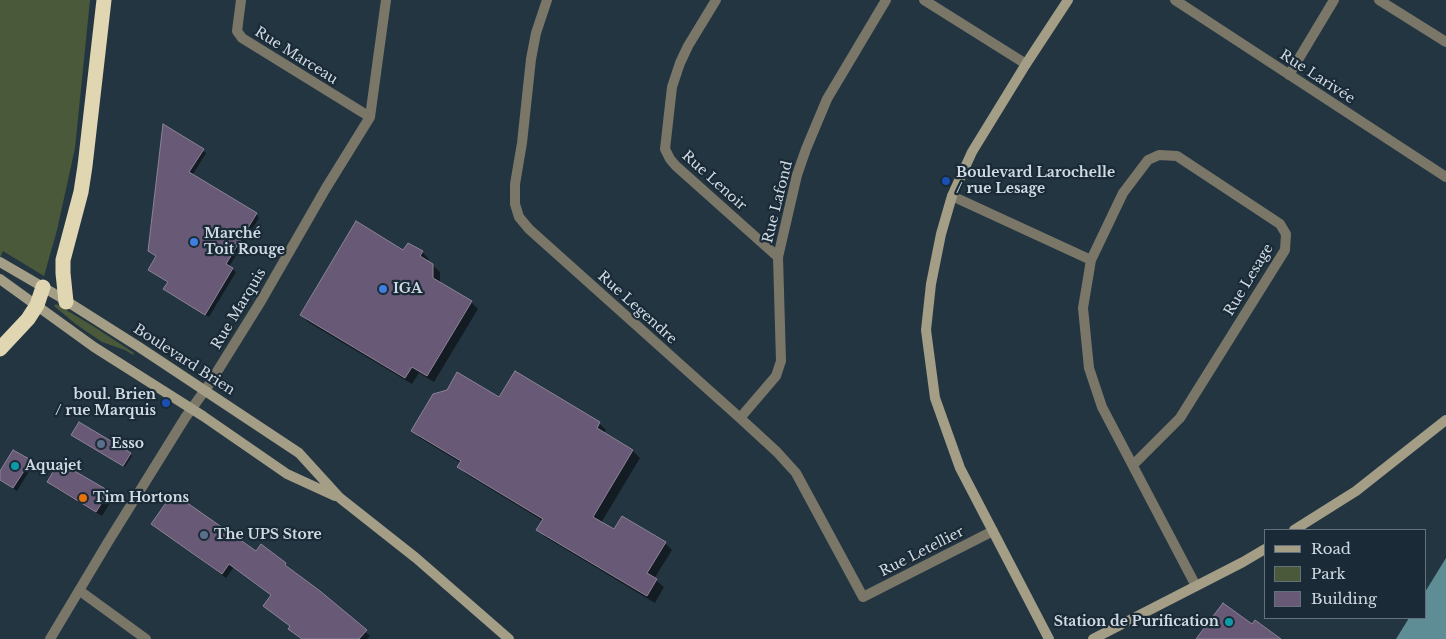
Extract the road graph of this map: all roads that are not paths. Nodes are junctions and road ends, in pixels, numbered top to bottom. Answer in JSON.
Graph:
{"nodes":[{"id":1,"x":104,"y":0,"type":"edge"},
{"id":2,"x":241,"y":0,"type":"edge"},
{"id":3,"x":386,"y":0,"type":"edge"},
{"id":4,"x":547,"y":0,"type":"edge"},
{"id":5,"x":716,"y":0,"type":"edge"},
{"id":6,"x":886,"y":0,"type":"edge"},
{"id":7,"x":924,"y":0,"type":"edge"},
{"id":8,"x":1068,"y":0,"type":"edge"},
{"id":9,"x":1175,"y":0,"type":"edge"},
{"id":10,"x":1334,"y":0,"type":"edge"},
{"id":11,"x":1379,"y":0,"type":"edge"},
{"id":12,"x":1446,"y":42,"type":"edge"},
{"id":13,"x":1026,"y":64,"type":"junction"},
{"id":14,"x":1289,"y":75,"type":"junction"},
{"id":15,"x":370,"y":117,"type":"junction"},
{"id":16,"x":1446,"y":176,"type":"edge"},
{"id":17,"x":952,"y":196,"type":"junction"},
{"id":18,"x":778,"y":257,"type":"junction"},
{"id":19,"x":1091,"y":260,"type":"junction"},
{"id":20,"x":0,"y":262,"type":"edge"},
{"id":21,"x":0,"y":279,"type":"edge"},
{"id":22,"x":43,"y":287,"type":"junction"},
{"id":23,"x":66,"y":302,"type":"junction"},
{"id":24,"x":37,"y":305,"type":"junction"},
{"id":25,"x":0,"y":349,"type":"edge"},
{"id":26,"x":204,"y":390,"type":"junction"},
{"id":27,"x":192,"y":409,"type":"junction"},
{"id":28,"x":740,"y":418,"type":"junction"},
{"id":29,"x":1446,"y":420,"type":"edge"},
{"id":30,"x":1134,"y":465,"type":"junction"},
{"id":31,"x":340,"y":498,"type":"junction"},
{"id":32,"x":1296,"y":529,"type":"edge"},
{"id":33,"x":993,"y":531,"type":"junction"},
{"id":34,"x":1264,"y":550,"type":"edge"},
{"id":35,"x":1196,"y":586,"type":"junction"},
{"id":36,"x":80,"y":591,"type":"junction"},
{"id":37,"x":863,"y":597,"type":"joint"},
{"id":38,"x":1104,"y":636,"type":"edge"},
{"id":39,"x":50,"y":639,"type":"edge"},
{"id":40,"x":146,"y":639,"type":"edge"},
{"id":41,"x":509,"y":639,"type":"edge"},
{"id":42,"x":1049,"y":639,"type":"edge"},
{"id":43,"x":1093,"y":639,"type":"edge"}],
"edges":[{"from":1,"to":23,"type":"highway"},
{"from":2,"to":15,"type":"street","name":"Rue Marceau"},
{"from":3,"to":15,"type":"street","name":"Rue Marquis"},
{"from":4,"to":28,"type":"street","name":"Rue Legendre"},
{"from":5,"to":18,"type":"street","name":"Rue Lenoir"},
{"from":6,"to":18,"type":"street","name":"Rue Lafond"},
{"from":7,"to":13,"type":"street"},
{"from":8,"to":13,"type":"street"},
{"from":9,"to":14,"type":"street","name":"Rue Larivée"},
{"from":10,"to":14,"type":"street"},
{"from":11,"to":12,"type":"street"},
{"from":13,"to":17,"type":"street"},
{"from":14,"to":16,"type":"street","name":"Rue Larivée"},
{"from":15,"to":26,"type":"street","name":"Rue Marquis"},
{"from":17,"to":19,"type":"street"},
{"from":17,"to":33,"type":"street"},
{"from":18,"to":28,"type":"street","name":"Rue Lafond"},
{"from":19,"to":30,"type":"street","name":"Rue Lesage"},
{"from":19,"to":30,"type":"street","name":"Rue Lesage"},
{"from":20,"to":22,"type":"street","name":"Boulevard Brien"},
{"from":21,"to":24,"type":"street","name":"Boulevard Brien"},
{"from":22,"to":23,"type":"street","name":"Boulevard Brien"},
{"from":22,"to":24,"type":"highway"},
{"from":23,"to":26,"type":"street","name":"Boulevard Brien"},
{"from":24,"to":25,"type":"highway"},
{"from":24,"to":27,"type":"street","name":"Boulevard Brien"},
{"from":26,"to":27,"type":"street","name":"Rue Marquis"},
{"from":26,"to":31,"type":"street","name":"Boulevard Brien"},
{"from":27,"to":31,"type":"street","name":"Boulevard Brien"},
{"from":27,"to":36,"type":"street","name":"Rue Marquis"},
{"from":28,"to":37,"type":"street","name":"Rue Legendre"},
{"from":29,"to":32,"type":"street"},
{"from":30,"to":35,"type":"street","name":"Rue Lesage"},
{"from":31,"to":41,"type":"street","name":"Boulevard Brien"},
{"from":33,"to":37,"type":"street","name":"Rue Letellier"},
{"from":33,"to":42,"type":"street"},
{"from":34,"to":35,"type":"street"},
{"from":35,"to":38,"type":"street"},
{"from":36,"to":39,"type":"street","name":"Rue Marquis"},
{"from":36,"to":40,"type":"street"},
{"from":38,"to":43,"type":"street"}]}
